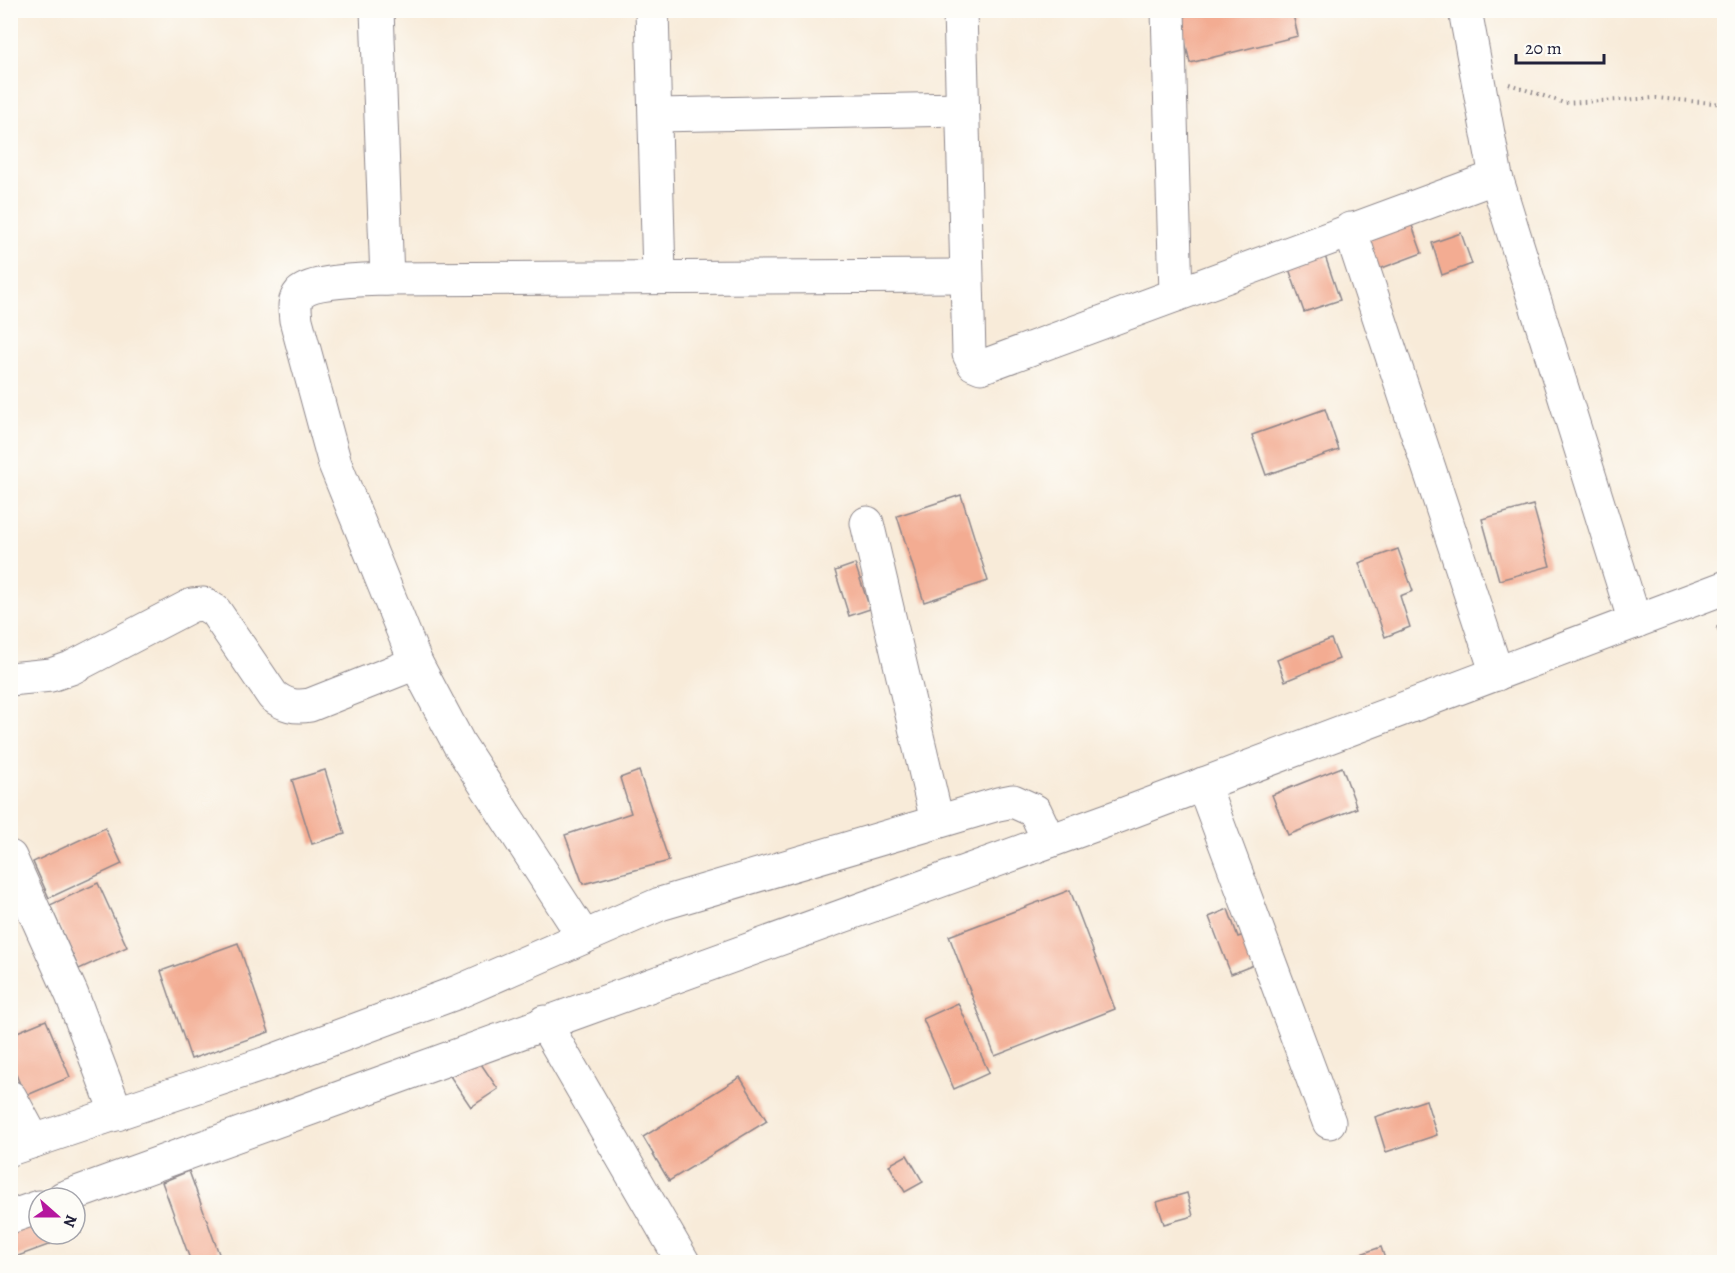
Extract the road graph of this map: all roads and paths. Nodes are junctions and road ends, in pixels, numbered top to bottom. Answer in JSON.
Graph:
{"nodes":[{"id":1,"x":377,"y":10,"type":"edge"},
{"id":2,"x":652,"y":10,"type":"edge"},
{"id":3,"x":960,"y":10,"type":"edge"},
{"id":4,"x":1168,"y":10,"type":"edge"},
{"id":5,"x":1465,"y":10,"type":"edge"},
{"id":6,"x":1477,"y":73,"type":"junction"},
{"id":7,"x":1725,"y":105,"type":"edge"},
{"id":8,"x":962,"y":109,"type":"junction"},
{"id":9,"x":657,"y":115,"type":"junction"},
{"id":10,"x":1496,"y":177,"type":"junction"},
{"id":11,"x":1350,"y":229,"type":"junction"},
{"id":12,"x":660,"y":276,"type":"junction"},
{"id":13,"x":965,"y":276,"type":"junction"},
{"id":14,"x":387,"y":279,"type":"junction"},
{"id":15,"x":1176,"y":295,"type":"junction"},
{"id":16,"x":867,"y":524,"type":"dead end"},
{"id":17,"x":1725,"y":588,"type":"edge"},
{"id":18,"x":1635,"y":622,"type":"junction"},
{"id":19,"x":416,"y":663,"type":"junction"},
{"id":20,"x":1497,"y":674,"type":"junction"},
{"id":21,"x":10,"y":679,"type":"edge"},
{"id":22,"x":1203,"y":784,"type":"junction"},
{"id":23,"x":937,"y":821,"type":"junction"},
{"id":24,"x":1049,"y":841,"type":"junction"},
{"id":25,"x":10,"y":857,"type":"edge"},
{"id":26,"x":584,"y":937,"type":"junction"},
{"id":27,"x":544,"y":1022,"type":"junction"},
{"id":28,"x":10,"y":1097,"type":"edge"},
{"id":29,"x":117,"y":1114,"type":"junction"},
{"id":30,"x":1329,"y":1122,"type":"dead end"},
{"id":31,"x":22,"y":1145,"type":"edge"},
{"id":32,"x":87,"y":1189,"type":"edge"},
{"id":33,"x":27,"y":1211,"type":"edge"},
{"id":34,"x":10,"y":1217,"type":"edge"},
{"id":35,"x":683,"y":1263,"type":"edge"}],
"edges":[{"from":1,"to":14,"type":"street"},
{"from":2,"to":9,"type":"street"},
{"from":3,"to":8,"type":"street"},
{"from":4,"to":15,"type":"street"},
{"from":5,"to":6,"type":"street"},
{"from":6,"to":7,"type":"path"},
{"from":6,"to":10,"type":"street"},
{"from":8,"to":9,"type":"street"},
{"from":8,"to":13,"type":"street"},
{"from":9,"to":12,"type":"street"},
{"from":10,"to":11,"type":"street"},
{"from":10,"to":18,"type":"street"},
{"from":11,"to":15,"type":"street"},
{"from":11,"to":20,"type":"street"},
{"from":12,"to":13,"type":"street"},
{"from":12,"to":14,"type":"street"},
{"from":13,"to":15,"type":"street"},
{"from":14,"to":19,"type":"street"},
{"from":16,"to":23,"type":"street"},
{"from":17,"to":18,"type":"street"},
{"from":18,"to":20,"type":"street"},
{"from":19,"to":21,"type":"street"},
{"from":19,"to":26,"type":"street"},
{"from":20,"to":22,"type":"street"},
{"from":22,"to":24,"type":"street"},
{"from":22,"to":30,"type":"street"},
{"from":23,"to":24,"type":"street"},
{"from":23,"to":26,"type":"street"},
{"from":24,"to":27,"type":"street"},
{"from":25,"to":29,"type":"street"},
{"from":26,"to":29,"type":"street"},
{"from":27,"to":32,"type":"street"},
{"from":27,"to":35,"type":"street"},
{"from":28,"to":31,"type":"street"},
{"from":29,"to":31,"type":"street"},
{"from":33,"to":34,"type":"street"}]}
